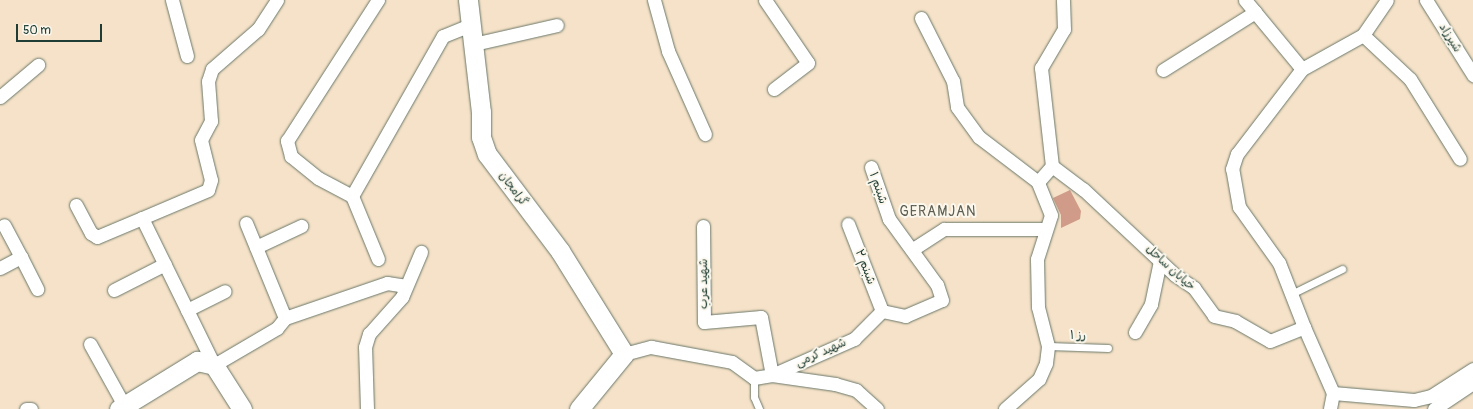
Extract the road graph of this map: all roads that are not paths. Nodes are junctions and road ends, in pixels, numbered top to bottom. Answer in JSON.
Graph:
{"nodes":[{"id":1,"x":172,"y":0,"type":"edge"},
{"id":2,"x":277,"y":0,"type":"edge"},
{"id":3,"x":378,"y":0,"type":"edge"},
{"id":4,"x":468,"y":0,"type":"edge"},
{"id":5,"x":654,"y":0,"type":"edge"},
{"id":6,"x":765,"y":0,"type":"edge"},
{"id":7,"x":1063,"y":0,"type":"edge"},
{"id":8,"x":1245,"y":0,"type":"edge"},
{"id":9,"x":1387,"y":0,"type":"edge"},
{"id":10,"x":1426,"y":0,"type":"edge"},
{"id":11,"x":1255,"y":12,"type":"junction"},
{"id":12,"x":921,"y":18,"type":"dead end"},
{"id":13,"x":472,"y":24,"type":"junction"},
{"id":14,"x":557,"y":25,"type":"dead end"},
{"id":15,"x":1363,"y":35,"type":"junction"},
{"id":16,"x":474,"y":44,"type":"junction"},
{"id":17,"x":187,"y":56,"type":"dead end"},
{"id":18,"x":38,"y":65,"type":"dead end"},
{"id":19,"x":1302,"y":69,"type":"junction"},
{"id":20,"x":1163,"y":70,"type":"dead end"},
{"id":21,"x":1473,"y":75,"type":"edge"},
{"id":22,"x":774,"y":89,"type":"dead end"},
{"id":23,"x":0,"y":97,"type":"edge"},
{"id":24,"x":705,"y":134,"type":"dead end"},
{"id":25,"x":1460,"y":159,"type":"dead end"},
{"id":26,"x":1052,"y":166,"type":"junction"},
{"id":27,"x":871,"y":167,"type":"dead end"},
{"id":28,"x":1038,"y":182,"type":"junction"},
{"id":29,"x":352,"y":196,"type":"junction"},
{"id":30,"x":76,"y":205,"type":"dead end"},
{"id":31,"x":142,"y":218,"type":"junction"},
{"id":32,"x":246,"y":223,"type":"dead end"},
{"id":33,"x":848,"y":224,"type":"dead end"},
{"id":34,"x":4,"y":225,"type":"dead end"},
{"id":35,"x":301,"y":226,"type":"dead end"},
{"id":36,"x":704,"y":226,"type":"dead end"},
{"id":37,"x":1044,"y":229,"type":"junction"},
{"id":38,"x":256,"y":246,"type":"junction"},
{"id":39,"x":913,"y":249,"type":"junction"},
{"id":40,"x":421,"y":252,"type":"dead end"},
{"id":41,"x":21,"y":256,"type":"junction"},
{"id":42,"x":378,"y":259,"type":"dead end"},
{"id":43,"x":1160,"y":261,"type":"junction"},
{"id":44,"x":165,"y":264,"type":"junction"},
{"id":45,"x":0,"y":268,"type":"edge"},
{"id":46,"x":1342,"y":269,"type":"dead end"},
{"id":47,"x":37,"y":289,"type":"dead end"},
{"id":48,"x":404,"y":289,"type":"junction"},
{"id":49,"x":114,"y":290,"type":"dead end"},
{"id":50,"x":225,"y":291,"type":"dead end"},
{"id":51,"x":1291,"y":294,"type":"junction"},
{"id":52,"x":187,"y":310,"type":"junction"},
{"id":53,"x":882,"y":311,"type":"junction"},
{"id":54,"x":284,"y":318,"type":"junction"},
{"id":55,"x":1304,"y":327,"type":"junction"},
{"id":56,"x":1135,"y":332,"type":"dead end"},
{"id":57,"x":90,"y":344,"type":"dead end"},
{"id":58,"x":1048,"y":346,"type":"junction"},
{"id":59,"x":1108,"y":348,"type":"dead end"},
{"id":60,"x":624,"y":354,"type":"junction"},
{"id":61,"x":214,"y":365,"type":"junction"},
{"id":62,"x":1473,"y":369,"type":"edge"},
{"id":63,"x":772,"y":375,"type":"junction"},
{"id":64,"x":754,"y":378,"type":"junction"},
{"id":65,"x":1473,"y":383,"type":"edge"},
{"id":66,"x":1333,"y":393,"type":"junction"},
{"id":67,"x":123,"y":408,"type":"edge"},
{"id":68,"x":26,"y":409,"type":"edge"},
{"id":69,"x":31,"y":409,"type":"edge"},
{"id":70,"x":242,"y":409,"type":"edge"},
{"id":71,"x":367,"y":409,"type":"edge"},
{"id":72,"x":579,"y":409,"type":"edge"},
{"id":73,"x":759,"y":409,"type":"edge"},
{"id":74,"x":877,"y":409,"type":"edge"},
{"id":75,"x":1005,"y":409,"type":"edge"},
{"id":76,"x":1330,"y":409,"type":"edge"},
{"id":77,"x":1434,"y":409,"type":"edge"}],
"edges":[{"from":1,"to":17,"type":"street"},
{"from":2,"to":31,"type":"street"},
{"from":3,"to":29,"type":"street"},
{"from":4,"to":13,"type":"street","name":"گرامجان"},
{"from":5,"to":24,"type":"street"},
{"from":6,"to":22,"type":"street"},
{"from":7,"to":26,"type":"street"},
{"from":8,"to":11,"type":"street"},
{"from":9,"to":15,"type":"street"},
{"from":10,"to":21,"type":"street","name":"شیرزاد"},
{"from":11,"to":19,"type":"street"},
{"from":11,"to":20,"type":"street"},
{"from":12,"to":28,"type":"street"},
{"from":13,"to":16,"type":"street","name":"گرامجان"},
{"from":13,"to":29,"type":"street"},
{"from":14,"to":16,"type":"street"},
{"from":15,"to":19,"type":"street"},
{"from":15,"to":25,"type":"street"},
{"from":16,"to":60,"type":"street","name":"گرامجان"},
{"from":18,"to":23,"type":"street"},
{"from":19,"to":51,"type":"street"},
{"from":26,"to":28,"type":"street"},
{"from":26,"to":43,"type":"street","name":"خیابان ساحل"},
{"from":27,"to":39,"type":"street","name":"شبنم ۱"},
{"from":28,"to":37,"type":"street"},
{"from":29,"to":42,"type":"street"},
{"from":30,"to":31,"type":"street"},
{"from":31,"to":44,"type":"street"},
{"from":32,"to":38,"type":"street"},
{"from":33,"to":53,"type":"street","name":"شبنم ۲"},
{"from":34,"to":41,"type":"street"},
{"from":35,"to":38,"type":"street"},
{"from":36,"to":63,"type":"street","name":"شهید عرب"},
{"from":37,"to":39,"type":"street"},
{"from":37,"to":58,"type":"street"},
{"from":38,"to":54,"type":"street"},
{"from":39,"to":53,"type":"street"},
{"from":40,"to":48,"type":"street"},
{"from":41,"to":45,"type":"street"},
{"from":41,"to":47,"type":"street"},
{"from":43,"to":55,"type":"street","name":"خیابان ساحل"},
{"from":43,"to":56,"type":"street"},
{"from":44,"to":49,"type":"street"},
{"from":44,"to":52,"type":"street"},
{"from":46,"to":51,"type":"lane"},
{"from":48,"to":54,"type":"street"},
{"from":48,"to":71,"type":"street"},
{"from":50,"to":52,"type":"street"},
{"from":51,"to":55,"type":"street"},
{"from":52,"to":61,"type":"street"},
{"from":53,"to":63,"type":"street","name":"شهید کرمی"},
{"from":54,"to":61,"type":"street"},
{"from":55,"to":66,"type":"street"},
{"from":57,"to":67,"type":"street"},
{"from":58,"to":59,"type":"lane","name":"رز ۱"},
{"from":58,"to":75,"type":"street"},
{"from":60,"to":64,"type":"street"},
{"from":60,"to":72,"type":"street"},
{"from":61,"to":67,"type":"street"},
{"from":61,"to":70,"type":"street"},
{"from":62,"to":66,"type":"street"},
{"from":63,"to":64,"type":"street"},
{"from":63,"to":74,"type":"street"},
{"from":64,"to":73,"type":"lane"},
{"from":65,"to":77,"type":"street"},
{"from":66,"to":76,"type":"street"},
{"from":68,"to":69,"type":"street"}]}
